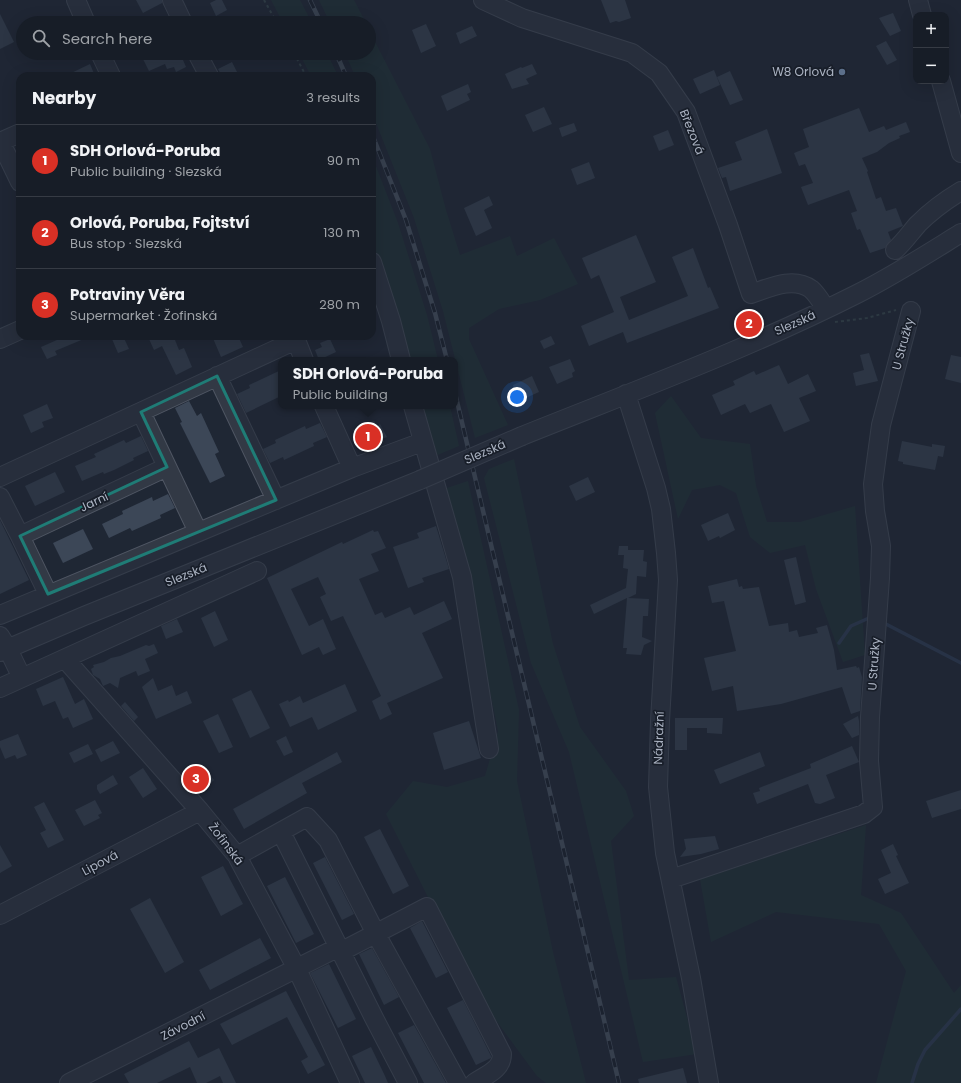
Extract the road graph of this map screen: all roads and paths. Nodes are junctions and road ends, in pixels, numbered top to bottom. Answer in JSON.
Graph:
{"nodes":[{"id":1,"x":76,"y":0,"type":"edge"},
{"id":2,"x":172,"y":0,"type":"edge"},
{"id":3,"x":264,"y":0,"type":"edge"},
{"id":4,"x":483,"y":0,"type":"edge"},
{"id":5,"x":918,"y":0,"type":"edge"},
{"id":6,"x":921,"y":12,"type":"edge"},
{"id":7,"x":83,"y":16,"type":"edge"},
{"id":8,"x":180,"y":16,"type":"edge"},
{"id":9,"x":274,"y":16,"type":"edge"},
{"id":10,"x":103,"y":60,"type":"edge"},
{"id":11,"x":201,"y":60,"type":"edge"},
{"id":12,"x":298,"y":60,"type":"edge"},
{"id":13,"x":109,"y":72,"type":"edge"},
{"id":14,"x":207,"y":72,"type":"edge"},
{"id":15,"x":304,"y":72,"type":"edge"},
{"id":16,"x":942,"y":84,"type":"edge"},
{"id":17,"x":16,"y":135,"type":"edge"},
{"id":18,"x":0,"y":141,"type":"edge"},
{"id":19,"x":961,"y":153,"type":"edge"},
{"id":20,"x":16,"y":174,"type":"edge"},
{"id":21,"x":961,"y":191,"type":"edge"},
{"id":22,"x":961,"y":232,"type":"edge"},
{"id":23,"x":895,"y":250,"type":"dead end"},
{"id":24,"x":376,"y":274,"type":"edge"},
{"id":25,"x":912,"y":311,"type":"joint"},
{"id":26,"x":829,"y":316,"type":"junction"},
{"id":27,"x":16,"y":332,"type":"edge"},
{"id":28,"x":0,"y":339,"type":"edge"},
{"id":29,"x":296,"y":340,"type":"edge"},
{"id":30,"x":296,"y":340,"type":"edge"},
{"id":31,"x":303,"y":357,"type":"edge"},
{"id":32,"x":400,"y":357,"type":"edge"},
{"id":33,"x":217,"y":376,"type":"junction"},
{"id":34,"x":626,"y":394,"type":"junction"},
{"id":35,"x":325,"y":409,"type":"edge"},
{"id":36,"x":414,"y":409,"type":"edge"},
{"id":37,"x":142,"y":412,"type":"junction"},
{"id":38,"x":422,"y":442,"type":"junction"},
{"id":39,"x":167,"y":467,"type":"junction"},
{"id":40,"x":352,"y":468,"type":"junction"},
{"id":41,"x":0,"y":477,"type":"edge"},
{"id":42,"x":0,"y":497,"type":"edge"},
{"id":43,"x":276,"y":500,"type":"junction"},
{"id":44,"x":198,"y":532,"type":"junction"},
{"id":45,"x":20,"y":536,"type":"junction"},
{"id":46,"x":257,"y":571,"type":"dead end"},
{"id":47,"x":48,"y":594,"type":"junction"},
{"id":48,"x":0,"y":615,"type":"edge"},
{"id":49,"x":3,"y":646,"type":"edge"},
{"id":50,"x":65,"y":659,"type":"junction"},
{"id":51,"x":22,"y":678,"type":"junction"},
{"id":52,"x":0,"y":688,"type":"edge"},
{"id":53,"x":489,"y":749,"type":"dead end"},
{"id":54,"x":200,"y":811,"type":"junction"},
{"id":55,"x":281,"y":832,"type":"junction"},
{"id":56,"x":237,"y":856,"type":"junction"},
{"id":57,"x":671,"y":879,"type":"junction"},
{"id":58,"x":0,"y":915,"type":"edge"},
{"id":59,"x":376,"y":934,"type":"junction"},
{"id":60,"x":340,"y":950,"type":"junction"},
{"id":61,"x":297,"y":969,"type":"junction"},
{"id":62,"x":70,"y":1083,"type":"edge"},
{"id":63,"x":350,"y":1083,"type":"edge"},
{"id":64,"x":408,"y":1083,"type":"edge"},
{"id":65,"x":458,"y":1083,"type":"edge"},
{"id":66,"x":474,"y":1083,"type":"edge"},
{"id":67,"x":709,"y":1083,"type":"edge"}],
"edges":[{"from":1,"to":7,"type":"street"},
{"from":2,"to":8,"type":"street"},
{"from":3,"to":9,"type":"path"},
{"from":4,"to":26,"type":"street","name":"Březová"},
{"from":5,"to":6,"type":"street"},
{"from":10,"to":13,"type":"street"},
{"from":11,"to":14,"type":"street"},
{"from":12,"to":15,"type":"path"},
{"from":16,"to":19,"type":"street"},
{"from":17,"to":18,"type":"street"},
{"from":18,"to":20,"type":"street"},
{"from":21,"to":23,"type":"street"},
{"from":22,"to":26,"type":"street","name":"Slezská"},
{"from":24,"to":32,"type":"street"},
{"from":25,"to":26,"type":"path"},
{"from":25,"to":57,"type":"street","name":"U Stružky"},
{"from":26,"to":34,"type":"street","name":"Slezská"},
{"from":27,"to":28,"type":"street"},
{"from":29,"to":33,"type":"street"},
{"from":30,"to":31,"type":"street"},
{"from":33,"to":37,"type":"street"},
{"from":33,"to":43,"type":"street"},
{"from":34,"to":49,"type":"street","name":"Slezská","bridge":true},
{"from":34,"to":57,"type":"street","name":"Nádražní"},
{"from":35,"to":40,"type":"street"},
{"from":36,"to":38,"type":"street"},
{"from":37,"to":39,"type":"street"},
{"from":37,"to":41,"type":"street"},
{"from":38,"to":40,"type":"street"},
{"from":38,"to":53,"type":"street"},
{"from":39,"to":44,"type":"street"},
{"from":39,"to":45,"type":"street","name":"Jarní"},
{"from":40,"to":43,"type":"street"},
{"from":42,"to":45,"type":"street"},
{"from":43,"to":44,"type":"street"},
{"from":44,"to":47,"type":"street"},
{"from":45,"to":47,"type":"street"},
{"from":46,"to":50,"type":"street","name":"Slezská"},
{"from":47,"to":48,"type":"street"},
{"from":49,"to":51,"type":"street"},
{"from":50,"to":51,"type":"street","name":"Slezská"},
{"from":50,"to":54,"type":"street","name":"Žofinská"},
{"from":51,"to":52,"type":"street","name":"Slezská"},
{"from":54,"to":56,"type":"street","name":"Žofinská"},
{"from":54,"to":58,"type":"street","name":"Lipová"},
{"from":55,"to":56,"type":"street"},
{"from":55,"to":59,"type":"street"},
{"from":55,"to":60,"type":"street"},
{"from":56,"to":61,"type":"street","name":"Žofinská"},
{"from":57,"to":67,"type":"street","name":"Nádražní"},
{"from":59,"to":60,"type":"street","name":"Závodní"},
{"from":59,"to":65,"type":"street"},
{"from":59,"to":66,"type":"street","name":"Závodní"},
{"from":60,"to":61,"type":"street","name":"Závodní"},
{"from":60,"to":64,"type":"street"},
{"from":61,"to":62,"type":"street","name":"Závodní"},
{"from":61,"to":63,"type":"street","name":"Žofinská"}]}
